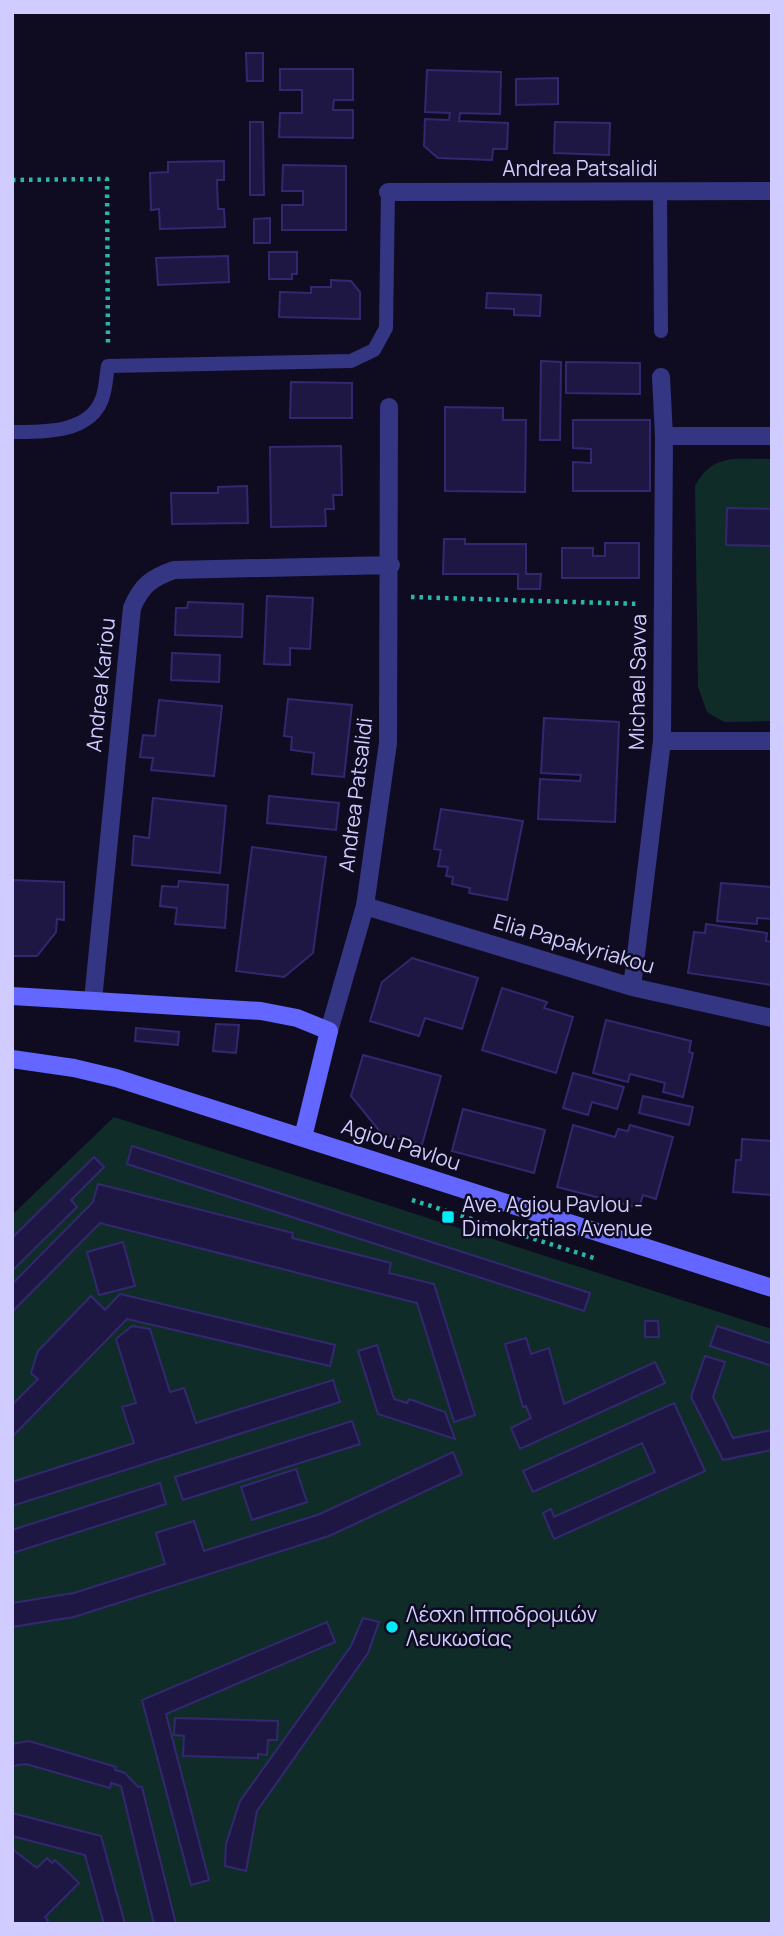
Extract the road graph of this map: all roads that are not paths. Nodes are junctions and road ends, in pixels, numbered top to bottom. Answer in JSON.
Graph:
{"nodes":[{"id":1,"x":772,"y":191,"type":"edge"},
{"id":2,"x":388,"y":192,"type":"joint"},
{"id":3,"x":660,"y":192,"type":"junction"},
{"id":4,"x":661,"y":331,"type":"dead end"},
{"id":5,"x":661,"y":377,"type":"dead end"},
{"id":6,"x":389,"y":407,"type":"dead end"},
{"id":7,"x":12,"y":432,"type":"edge"},
{"id":8,"x":664,"y":436,"type":"junction"},
{"id":9,"x":772,"y":436,"type":"edge"},
{"id":10,"x":391,"y":565,"type":"junction"},
{"id":11,"x":662,"y":741,"type":"junction"},
{"id":12,"x":772,"y":741,"type":"edge"},
{"id":13,"x":365,"y":906,"type":"junction"},
{"id":14,"x":632,"y":987,"type":"junction"},
{"id":15,"x":12,"y":996,"type":"edge"},
{"id":16,"x":93,"y":1000,"type":"junction"},
{"id":17,"x":772,"y":1018,"type":"edge"},
{"id":18,"x":329,"y":1031,"type":"junction"},
{"id":19,"x":12,"y":1059,"type":"edge"},
{"id":20,"x":303,"y":1138,"type":"junction"},
{"id":21,"x":772,"y":1288,"type":"edge"}],
"edges":[{"from":1,"to":3,"type":"street","name":"Andrea Patsalidi"},
{"from":2,"to":3,"type":"street","name":"Andrea Patsalidi"},
{"from":2,"to":7,"type":"lane"},
{"from":3,"to":4,"type":"lane"},
{"from":5,"to":8,"type":"street","name":"Michael Savva"},
{"from":6,"to":10,"type":"street","name":"Andrea Patsalidi"},
{"from":8,"to":9,"type":"street"},
{"from":8,"to":11,"type":"street","name":"Michael Savva"},
{"from":10,"to":13,"type":"street","name":"Andrea Patsalidi"},
{"from":10,"to":16,"type":"street","name":"Andrea Kariou"},
{"from":11,"to":12,"type":"street"},
{"from":11,"to":14,"type":"street","name":"Michael Savva"},
{"from":13,"to":14,"type":"street","name":"Elia Papakyriakou"},
{"from":13,"to":18,"type":"street","name":"Andrea Patsalidi"},
{"from":14,"to":17,"type":"street","name":"Elia Papakyriakou"},
{"from":15,"to":16,"type":"main road"},
{"from":16,"to":18,"type":"main road"},
{"from":18,"to":20,"type":"main road","name":"Andrea Patsalidi"},
{"from":19,"to":20,"type":"main road","name":"Agiou Pavlou"},
{"from":20,"to":21,"type":"main road","name":"Agiou Pavlou"}]}
